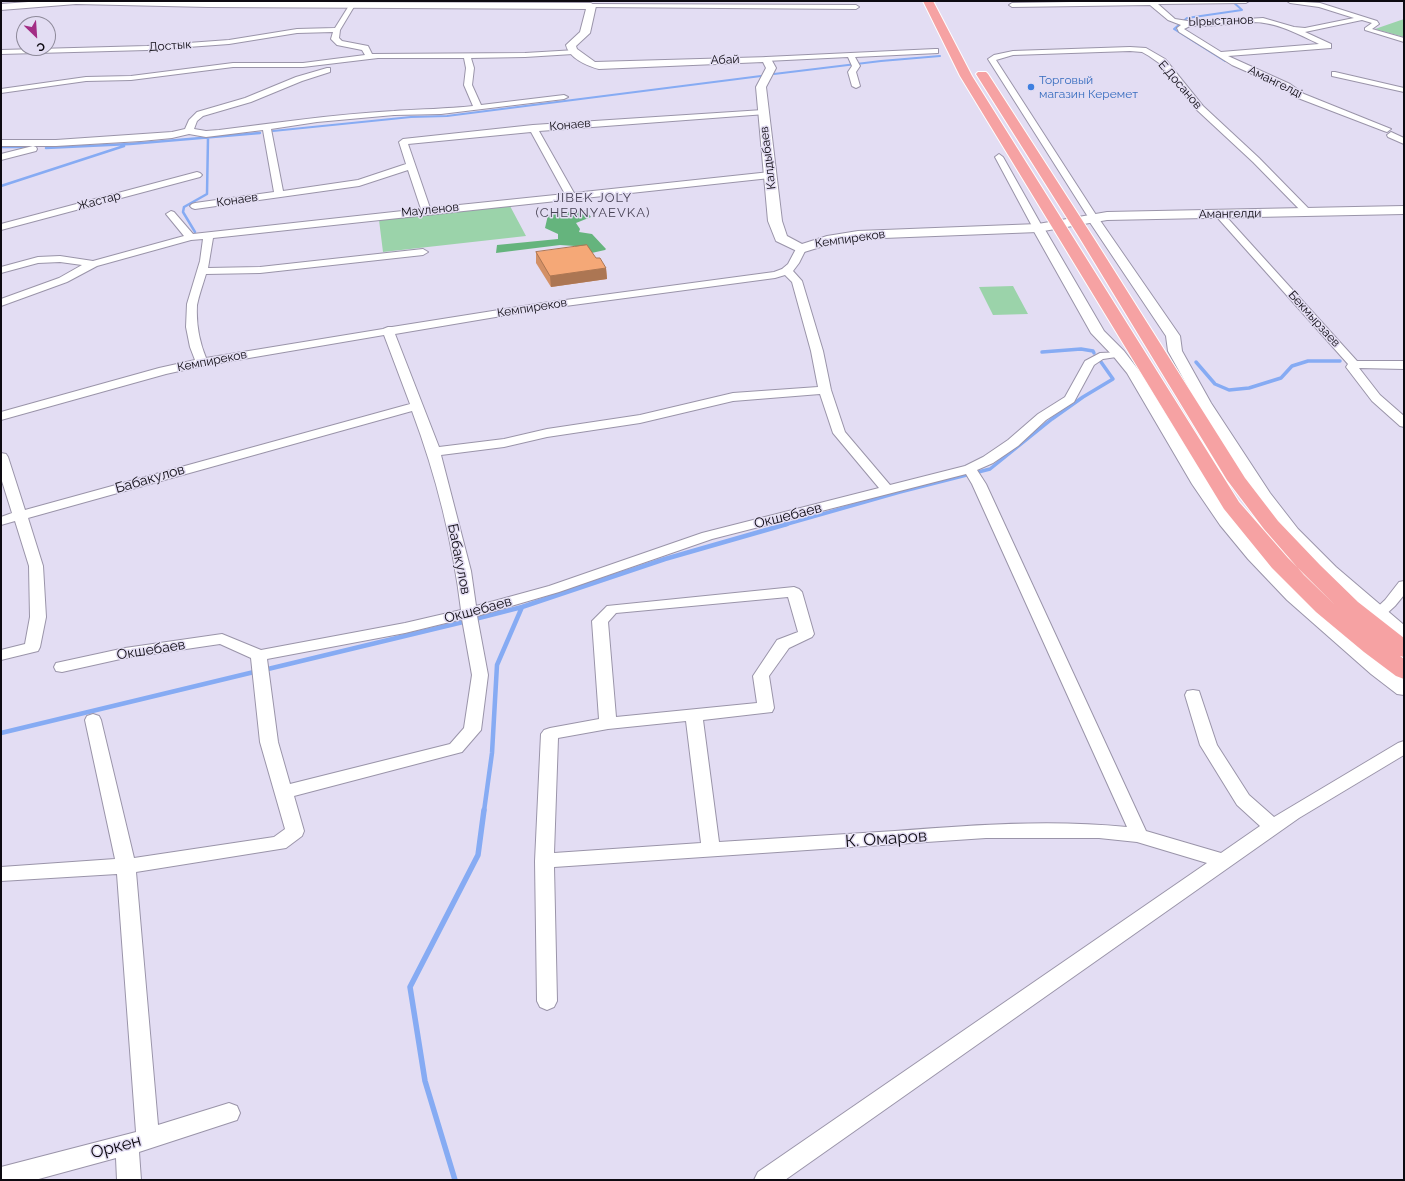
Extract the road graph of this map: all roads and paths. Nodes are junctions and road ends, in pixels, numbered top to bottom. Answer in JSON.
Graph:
{"nodes":[{"id":1,"x":928,"y":1,"type":"edge"},
{"id":2,"x":1246,"y":1,"type":"edge"},
{"id":3,"x":1290,"y":1,"type":"edge"},
{"id":4,"x":1119,"y":2,"type":"edge"},
{"id":5,"x":1152,"y":3,"type":"junction"},
{"id":6,"x":352,"y":5,"type":"junction"},
{"id":7,"x":595,"y":5,"type":"edge"},
{"id":8,"x":1012,"y":5,"type":"dead end"},
{"id":9,"x":1,"y":7,"type":"edge"},
{"id":10,"x":856,"y":7,"type":"dead end"},
{"id":11,"x":942,"y":7,"type":"dead end"},
{"id":12,"x":1362,"y":18,"type":"junction"},
{"id":13,"x":1190,"y":23,"type":"junction"},
{"id":14,"x":337,"y":30,"type":"junction"},
{"id":15,"x":1296,"y":30,"type":"junction"},
{"id":16,"x":1404,"y":40,"type":"edge"},
{"id":17,"x":948,"y":45,"type":"junction"},
{"id":18,"x":1,"y":52,"type":"edge"},
{"id":19,"x":573,"y":52,"type":"junction"},
{"id":20,"x":1220,"y":54,"type":"junction"},
{"id":21,"x":467,"y":55,"type":"junction"},
{"id":22,"x":850,"y":55,"type":"junction"},
{"id":23,"x":378,"y":56,"type":"junction"},
{"id":24,"x":370,"y":57,"type":"junction"},
{"id":25,"x":766,"y":58,"type":"junction"},
{"id":26,"x":1335,"y":74,"type":"dead end"},
{"id":27,"x":974,"y":76,"type":"junction"},
{"id":28,"x":856,"y":86,"type":"dead end"},
{"id":29,"x":1404,"y":90,"type":"edge"},
{"id":30,"x":1,"y":91,"type":"edge"},
{"id":31,"x":564,"y":97,"type":"dead end"},
{"id":32,"x":478,"y":108,"type":"junction"},
{"id":33,"x":763,"y":112,"type":"junction"},
{"id":34,"x":266,"y":126,"type":"junction"},
{"id":35,"x":533,"y":128,"type":"junction"},
{"id":36,"x":189,"y":131,"type":"junction"},
{"id":37,"x":1404,"y":141,"type":"edge"},
{"id":38,"x":1,"y":143,"type":"edge"},
{"id":39,"x":56,"y":143,"type":"junction"},
{"id":40,"x":1,"y":157,"type":"edge"},
{"id":41,"x":999,"y":157,"type":"dead end"},
{"id":42,"x":410,"y":166,"type":"junction"},
{"id":43,"x":197,"y":175,"type":"dead end"},
{"id":44,"x":770,"y":175,"type":"junction"},
{"id":45,"x":279,"y":194,"type":"junction"},
{"id":46,"x":570,"y":195,"type":"junction"},
{"id":47,"x":195,"y":206,"type":"dead end"},
{"id":48,"x":1404,"y":210,"type":"edge"},
{"id":49,"x":426,"y":211,"type":"junction"},
{"id":50,"x":1307,"y":212,"type":"junction"},
{"id":51,"x":171,"y":214,"type":"dead end"},
{"id":52,"x":1220,"y":214,"type":"junction"},
{"id":53,"x":1093,"y":218,"type":"junction"},
{"id":54,"x":1075,"y":220,"type":"junction"},
{"id":55,"x":1056,"y":224,"type":"junction"},
{"id":56,"x":1,"y":228,"type":"edge"},
{"id":57,"x":1038,"y":228,"type":"junction"},
{"id":58,"x":208,"y":235,"type":"junction"},
{"id":59,"x":190,"y":237,"type":"junction"},
{"id":60,"x":800,"y":248,"type":"junction"},
{"id":61,"x":423,"y":252,"type":"dead end"},
{"id":62,"x":93,"y":264,"type":"junction"},
{"id":63,"x":1,"y":270,"type":"edge"},
{"id":64,"x":202,"y":271,"type":"junction"},
{"id":65,"x":788,"y":272,"type":"junction"},
{"id":66,"x":1,"y":303,"type":"edge"},
{"id":67,"x":388,"y":330,"type":"junction"},
{"id":68,"x":1119,"y":354,"type":"junction"},
{"id":69,"x":202,"y":362,"type":"junction"},
{"id":70,"x":1354,"y":364,"type":"junction"},
{"id":71,"x":1404,"y":365,"type":"edge"},
{"id":72,"x":825,"y":390,"type":"junction"},
{"id":73,"x":416,"y":406,"type":"junction"},
{"id":74,"x":1,"y":416,"type":"edge"},
{"id":75,"x":1404,"y":423,"type":"edge"},
{"id":76,"x":434,"y":452,"type":"junction"},
{"id":77,"x":1,"y":457,"type":"edge"},
{"id":78,"x":970,"y":469,"type":"junction"},
{"id":79,"x":888,"y":491,"type":"junction"},
{"id":80,"x":20,"y":516,"type":"junction"},
{"id":81,"x":1,"y":521,"type":"edge"},
{"id":82,"x":1404,"y":585,"type":"edge"},
{"id":83,"x":469,"y":613,"type":"junction"},
{"id":84,"x":1378,"y":614,"type":"junction"},
{"id":85,"x":1404,"y":635,"type":"edge"},
{"id":86,"x":1404,"y":650,"type":"edge"},
{"id":87,"x":1,"y":655,"type":"edge"},
{"id":88,"x":259,"y":655,"type":"junction"},
{"id":89,"x":62,"y":667,"type":"dead end"},
{"id":90,"x":1404,"y":671,"type":"edge"},
{"id":91,"x":1404,"y":689,"type":"edge"},
{"id":92,"x":1193,"y":695,"type":"dead end"},
{"id":93,"x":694,"y":715,"type":"junction"},
{"id":94,"x":93,"y":720,"type":"dead end"},
{"id":95,"x":608,"y":723,"type":"junction"},
{"id":96,"x":1404,"y":747,"type":"edge"},
{"id":97,"x":285,"y":792,"type":"junction"},
{"id":98,"x":1273,"y":827,"type":"junction"},
{"id":99,"x":1137,"y":834,"type":"junction"},
{"id":100,"x":711,"y":849,"type":"junction"},
{"id":101,"x":544,"y":861,"type":"junction"},
{"id":102,"x":1224,"y":861,"type":"junction"},
{"id":103,"x":126,"y":866,"type":"junction"},
{"id":104,"x":1,"y":874,"type":"edge"},
{"id":105,"x":547,"y":1001,"type":"dead end"},
{"id":106,"x":229,"y":1113,"type":"dead end"},
{"id":107,"x":148,"y":1138,"type":"junction"},
{"id":108,"x":127,"y":1144,"type":"junction"},
{"id":109,"x":1,"y":1178,"type":"edge"},
{"id":110,"x":130,"y":1180,"type":"edge"},
{"id":111,"x":766,"y":1180,"type":"edge"}],
"edges":[{"from":1,"to":17,"type":"highway"},
{"from":2,"to":5,"type":"street","name":"Ырыстанов"},
{"from":3,"to":12,"type":"street"},
{"from":4,"to":5,"type":"street","name":"Ырыстанов"},
{"from":4,"to":8,"type":"street","name":"Ырыстанов"},
{"from":5,"to":13,"type":"street","name":"Ырыстанов"},
{"from":6,"to":7,"type":"main road"},
{"from":6,"to":9,"type":"main road"},
{"from":6,"to":14,"type":"street"},
{"from":7,"to":10,"type":"street"},
{"from":7,"to":19,"type":"main road"},
{"from":11,"to":17,"type":"highway"},
{"from":12,"to":15,"type":"street","name":"Ырыстанов"},
{"from":12,"to":16,"type":"street"},
{"from":13,"to":15,"type":"street","name":"Ырыстанов"},
{"from":13,"to":20,"type":"street","name":"Амангелді"},
{"from":14,"to":18,"type":"street","name":"Достык"},
{"from":14,"to":24,"type":"street"},
{"from":15,"to":20,"type":"street","name":"Ырыстанов"},
{"from":17,"to":22,"type":"street","name":"Абай"},
{"from":17,"to":27,"type":"highway"},
{"from":19,"to":21,"type":"street"},
{"from":19,"to":25,"type":"main road","name":"Абай"},
{"from":20,"to":37,"type":"street","name":"Амангелді"},
{"from":21,"to":23,"type":"street"},
{"from":21,"to":32,"type":"street"},
{"from":22,"to":25,"type":"street","name":"Абай"},
{"from":22,"to":28,"type":"street"},
{"from":23,"to":24,"type":"street"},
{"from":23,"to":36,"type":"street"},
{"from":24,"to":30,"type":"street"},
{"from":25,"to":33,"type":"main road","name":"Калдыбаев"},
{"from":26,"to":29,"type":"street"},
{"from":27,"to":54,"type":"highway"},
{"from":27,"to":55,"type":"highway"},
{"from":31,"to":32,"type":"street"},
{"from":32,"to":34,"type":"street"},
{"from":33,"to":35,"type":"street","name":"Конаев"},
{"from":33,"to":44,"type":"main road","name":"Калдыбаев"},
{"from":34,"to":36,"type":"street"},
{"from":34,"to":45,"type":"street"},
{"from":35,"to":42,"type":"street","name":"Конаев"},
{"from":35,"to":46,"type":"street"},
{"from":36,"to":39,"type":"street"},
{"from":38,"to":39,"type":"street"},
{"from":39,"to":40,"type":"street"},
{"from":41,"to":57,"type":"street"},
{"from":42,"to":45,"type":"street","name":"Конаев"},
{"from":42,"to":49,"type":"street","name":"Конаев"},
{"from":43,"to":56,"type":"street","name":"Жастар"},
{"from":44,"to":46,"type":"street","name":"Мауленов"},
{"from":44,"to":60,"type":"main road","name":"Калдыбаев"},
{"from":45,"to":47,"type":"street","name":"Конаев"},
{"from":46,"to":49,"type":"street","name":"Мауленов"},
{"from":48,"to":50,"type":"main road","name":"Амангелди"},
{"from":49,"to":58,"type":"street","name":"Мауленов"},
{"from":50,"to":52,"type":"main road","name":"Амангелди"},
{"from":50,"to":53,"type":"street","name":"Е.Досанов"},
{"from":51,"to":59,"type":"street"},
{"from":52,"to":53,"type":"main road","name":"Амангелди"},
{"from":52,"to":70,"type":"street","name":"Бекмырзаев"},
{"from":53,"to":54,"type":"main road","name":"Амангелди"},
{"from":53,"to":84,"type":"street"},
{"from":54,"to":55,"type":"main road","name":"Амангелди"},
{"from":54,"to":86,"type":"highway"},
{"from":55,"to":57,"type":"main road","name":"Кемпиреков"},
{"from":55,"to":90,"type":"highway"},
{"from":57,"to":60,"type":"main road","name":"Кемпиреков"},
{"from":57,"to":68,"type":"street"},
{"from":58,"to":59,"type":"street","name":"Мауленов"},
{"from":58,"to":64,"type":"street"},
{"from":59,"to":62,"type":"street","name":"Мауленов"},
{"from":60,"to":65,"type":"street","name":"Кемпиреков"},
{"from":61,"to":64,"type":"street"},
{"from":62,"to":63,"type":"street"},
{"from":62,"to":66,"type":"street"},
{"from":64,"to":69,"type":"street"},
{"from":65,"to":67,"type":"street","name":"Кемпиреков"},
{"from":65,"to":72,"type":"street"},
{"from":67,"to":69,"type":"street","name":"Кемпиреков"},
{"from":67,"to":73,"type":"street","name":"Бабакулов"},
{"from":68,"to":78,"type":"street","name":"Окшебаев"},
{"from":68,"to":91,"type":"street"},
{"from":69,"to":74,"type":"street","name":"Кемпиреков"},
{"from":70,"to":71,"type":"street"},
{"from":70,"to":75,"type":"street","name":"Бекмырзаев"},
{"from":72,"to":76,"type":"street"},
{"from":72,"to":79,"type":"street"},
{"from":73,"to":76,"type":"street","name":"Бабакулов"},
{"from":73,"to":80,"type":"street","name":"Бабакулов"},
{"from":76,"to":83,"type":"street","name":"Бабакулов"},
{"from":77,"to":80,"type":"street"},
{"from":78,"to":79,"type":"street","name":"Окшебаев"},
{"from":78,"to":99,"type":"street"},
{"from":79,"to":83,"type":"street","name":"Окшебаев"},
{"from":80,"to":81,"type":"street","name":"Бабакулов"},
{"from":80,"to":87,"type":"street"},
{"from":82,"to":84,"type":"street"},
{"from":83,"to":88,"type":"street","name":"Окшебаев"},
{"from":83,"to":97,"type":"street","name":"Бабакулов"},
{"from":84,"to":85,"type":"street"},
{"from":88,"to":89,"type":"street","name":"Окшебаев"},
{"from":88,"to":97,"type":"street"},
{"from":92,"to":98,"type":"street"},
{"from":93,"to":95,"type":"street"},
{"from":93,"to":95,"type":"street"},
{"from":93,"to":100,"type":"street"},
{"from":94,"to":103,"type":"street"},
{"from":95,"to":101,"type":"street"},
{"from":96,"to":98,"type":"street"},
{"from":97,"to":103,"type":"street"},
{"from":98,"to":102,"type":"street"},
{"from":99,"to":100,"type":"street","name":"К. Омаров"},
{"from":99,"to":102,"type":"street","name":"К. Омаров"},
{"from":100,"to":101,"type":"street","name":"К. Омаров"},
{"from":101,"to":105,"type":"street"},
{"from":102,"to":111,"type":"street"},
{"from":103,"to":104,"type":"street"},
{"from":103,"to":107,"type":"street"},
{"from":106,"to":107,"type":"street","name":"Оркен"},
{"from":107,"to":108,"type":"street","name":"Оркен"},
{"from":108,"to":109,"type":"street","name":"Оркен"},
{"from":108,"to":110,"type":"street"}]}
